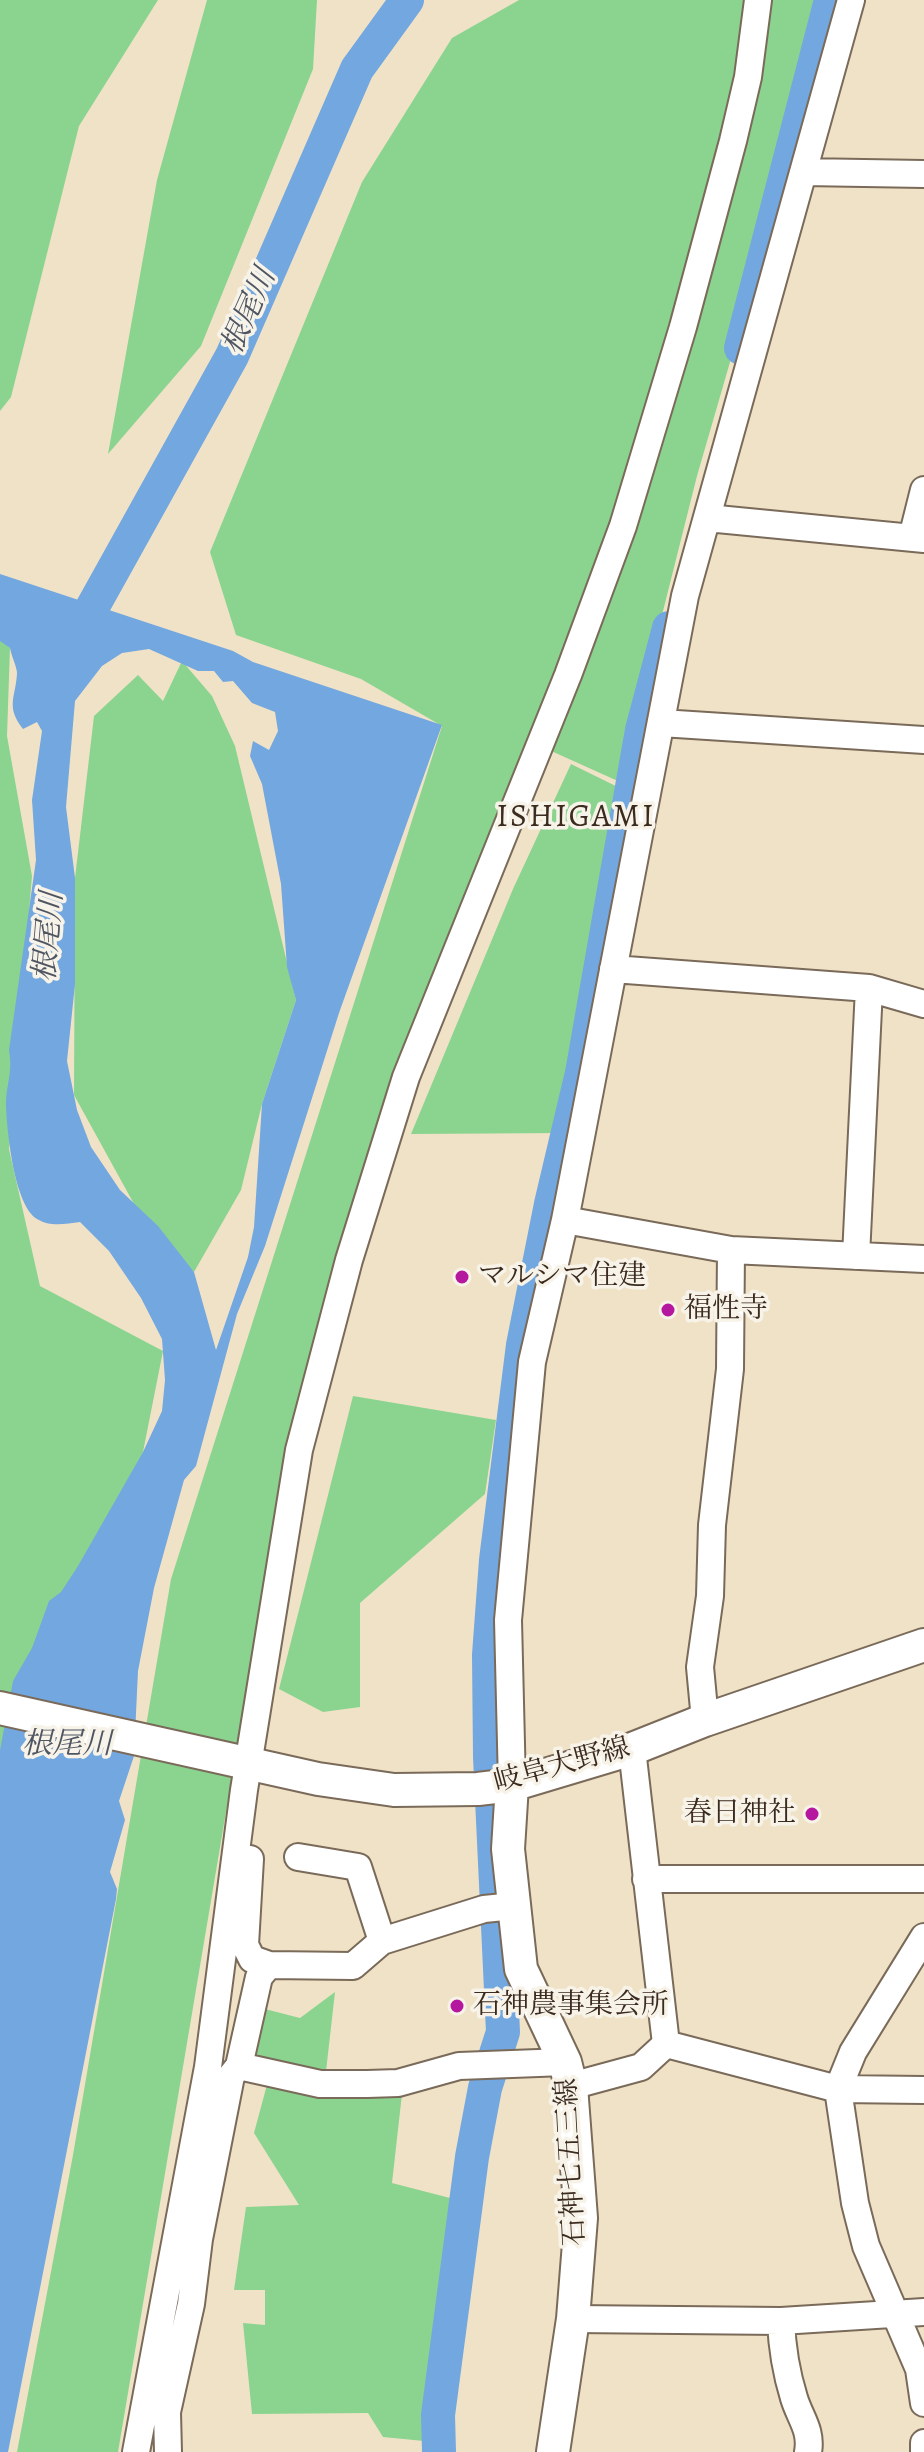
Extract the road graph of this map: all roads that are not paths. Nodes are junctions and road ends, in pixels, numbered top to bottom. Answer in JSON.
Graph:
{"nodes":[{"id":1,"x":758,"y":0,"type":"edge"},
{"id":2,"x":851,"y":0,"type":"edge"},
{"id":3,"x":804,"y":172,"type":"junction"},
{"id":4,"x":924,"y":174,"type":"edge"},
{"id":5,"x":924,"y":490,"type":"edge"},
{"id":6,"x":707,"y":518,"type":"junction"},
{"id":7,"x":918,"y":538,"type":"edge"},
{"id":8,"x":661,"y":723,"type":"junction"},
{"id":9,"x":924,"y":740,"type":"edge"},
{"id":10,"x":613,"y":969,"type":"junction"},
{"id":11,"x":869,"y":988,"type":"junction"},
{"id":12,"x":924,"y":1004,"type":"edge"},
{"id":13,"x":565,"y":1220,"type":"junction"},
{"id":14,"x":731,"y":1250,"type":"junction"},
{"id":15,"x":856,"y":1256,"type":"junction"},
{"id":16,"x":924,"y":1259,"type":"edge"},
{"id":17,"x":924,"y":1645,"type":"edge"},
{"id":18,"x":0,"y":1708,"type":"edge"},
{"id":19,"x":705,"y":1720,"type":"junction"},
{"id":20,"x":632,"y":1749,"type":"junction"},
{"id":21,"x":239,"y":1760,"type":"junction"},
{"id":22,"x":498,"y":1786,"type":"junction"},
{"id":23,"x":240,"y":1825,"type":"junction"},
{"id":24,"x":298,"y":1857,"type":"dead end"},
{"id":25,"x":646,"y":1879,"type":"junction"},
{"id":26,"x":924,"y":1879,"type":"edge"},
{"id":27,"x":501,"y":1907,"type":"junction"},
{"id":28,"x":924,"y":1937,"type":"edge"},
{"id":29,"x":382,"y":1941,"type":"junction"},
{"id":30,"x":269,"y":1965,"type":"junction"},
{"id":31,"x":666,"y":2044,"type":"junction"},
{"id":32,"x":239,"y":2066,"type":"junction"},
{"id":33,"x":568,"y":2074,"type":"junction"},
{"id":34,"x":838,"y":2089,"type":"junction"},
{"id":35,"x":924,"y":2090,"type":"edge"},
{"id":36,"x":895,"y":2312,"type":"junction"},
{"id":37,"x":924,"y":2312,"type":"edge"},
{"id":38,"x":573,"y":2319,"type":"junction"},
{"id":39,"x":781,"y":2321,"type":"junction"},
{"id":40,"x":924,"y":2403,"type":"edge"},
{"id":41,"x":924,"y":2443,"type":"edge"},
{"id":42,"x":136,"y":2452,"type":"edge"},
{"id":43,"x":168,"y":2452,"type":"edge"},
{"id":44,"x":553,"y":2452,"type":"edge"},
{"id":45,"x":808,"y":2452,"type":"edge"},
{"id":46,"x":924,"y":2452,"type":"edge"}],
"edges":[{"from":1,"to":21,"type":"street"},
{"from":2,"to":3,"type":"street"},
{"from":3,"to":4,"type":"street"},
{"from":3,"to":6,"type":"street"},
{"from":5,"to":7,"type":"street"},
{"from":6,"to":7,"type":"street"},
{"from":6,"to":8,"type":"street"},
{"from":8,"to":9,"type":"street"},
{"from":8,"to":10,"type":"street"},
{"from":10,"to":11,"type":"street"},
{"from":10,"to":13,"type":"street"},
{"from":11,"to":12,"type":"street"},
{"from":11,"to":15,"type":"street"},
{"from":13,"to":14,"type":"street"},
{"from":13,"to":22,"type":"street"},
{"from":14,"to":15,"type":"street"},
{"from":14,"to":19,"type":"street"},
{"from":15,"to":16,"type":"street"},
{"from":17,"to":19,"type":"main road","name":"岐阜大野線"},
{"from":18,"to":21,"type":"main road","name":"岐阜大野線"},
{"from":19,"to":20,"type":"main road","name":"岐阜大野線"},
{"from":20,"to":22,"type":"main road","name":"岐阜大野線"},
{"from":20,"to":25,"type":"street"},
{"from":21,"to":22,"type":"main road","name":"岐阜大野線"},
{"from":21,"to":23,"type":"street"},
{"from":22,"to":27,"type":"main road","name":"石神七五三線"},
{"from":23,"to":30,"type":"street"},
{"from":23,"to":42,"type":"street"},
{"from":24,"to":29,"type":"street"},
{"from":25,"to":26,"type":"street"},
{"from":25,"to":31,"type":"street"},
{"from":27,"to":29,"type":"street"},
{"from":27,"to":33,"type":"main road","name":"石神七五三線"},
{"from":28,"to":34,"type":"street"},
{"from":29,"to":30,"type":"street"},
{"from":30,"to":32,"type":"street"},
{"from":31,"to":33,"type":"street"},
{"from":31,"to":34,"type":"street"},
{"from":32,"to":33,"type":"street"},
{"from":32,"to":43,"type":"street"},
{"from":33,"to":38,"type":"main road","name":"石神七五三線"},
{"from":34,"to":35,"type":"street"},
{"from":34,"to":36,"type":"street"},
{"from":36,"to":37,"type":"street"},
{"from":36,"to":39,"type":"street"},
{"from":36,"to":40,"type":"street"},
{"from":38,"to":39,"type":"street"},
{"from":38,"to":44,"type":"main road","name":"石神七五三線"},
{"from":39,"to":45,"type":"street"},
{"from":41,"to":46,"type":"street"}]}
